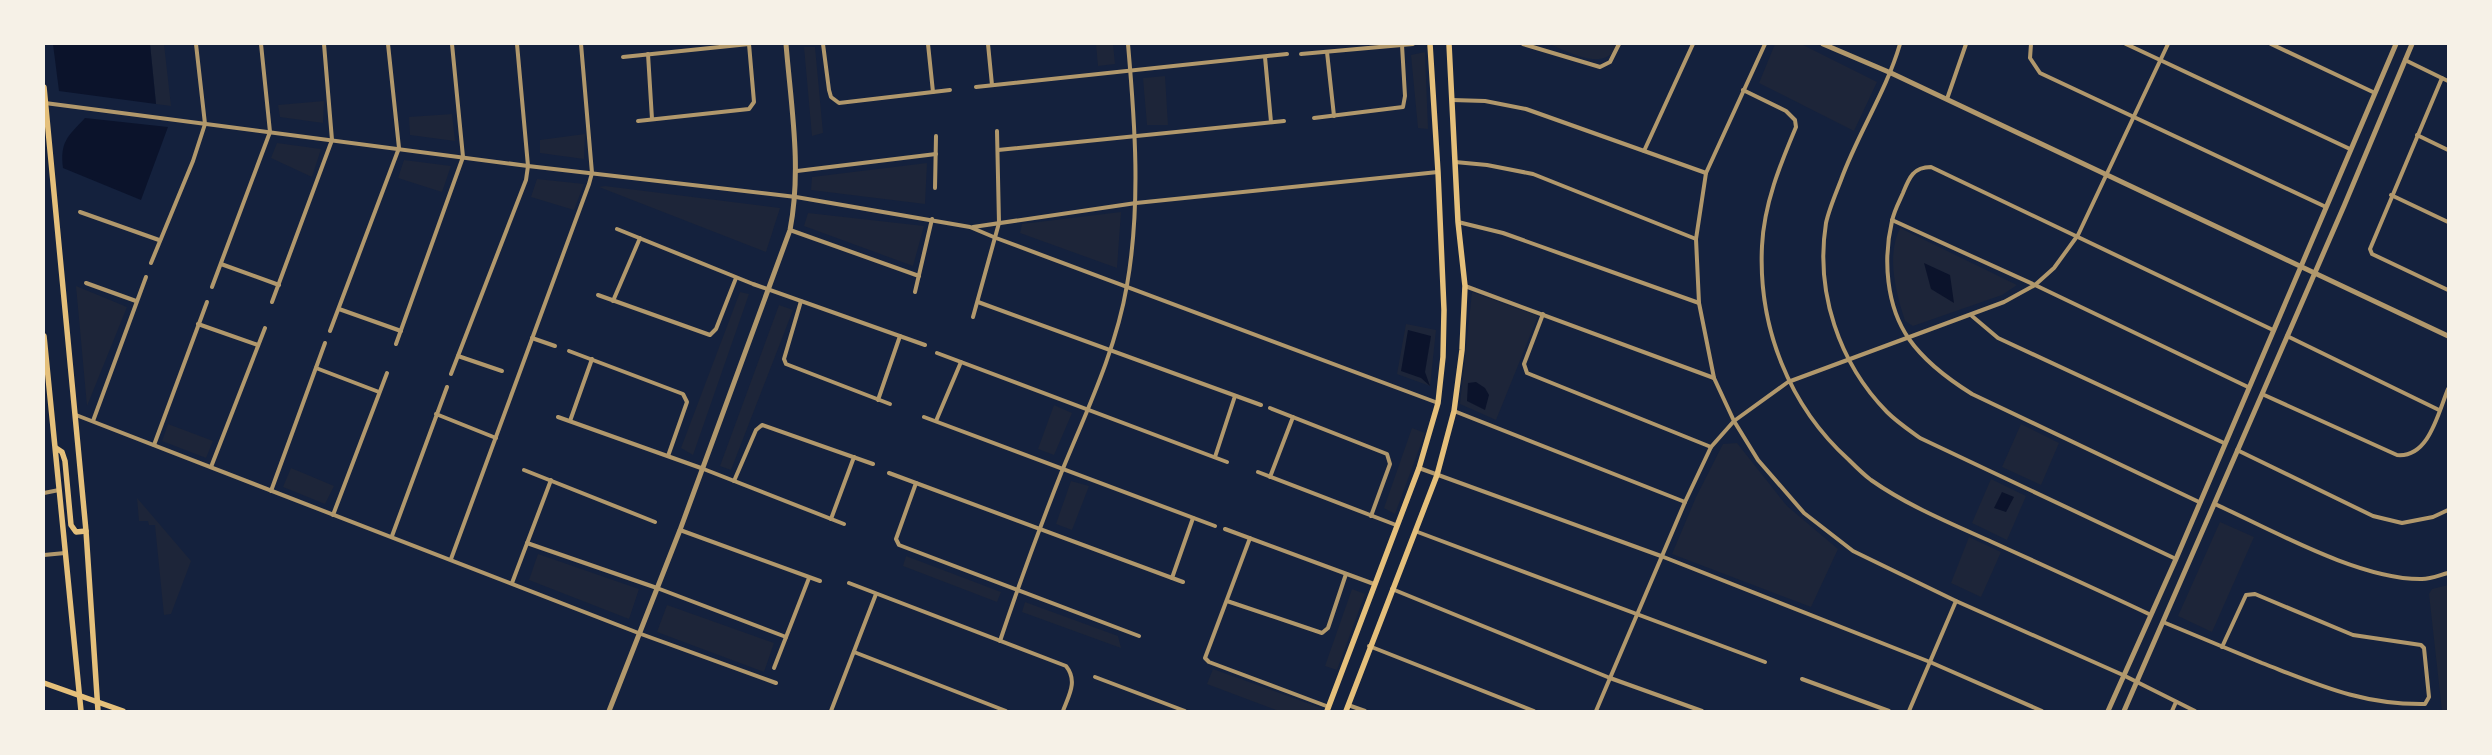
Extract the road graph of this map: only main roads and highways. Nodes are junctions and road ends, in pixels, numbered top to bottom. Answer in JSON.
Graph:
{"nodes":[{"id":1,"x":1430,"y":44,"type":"edge"},
{"id":2,"x":1449,"y":44,"type":"edge"},
{"id":3,"x":44,"y":87,"type":"edge"},
{"id":4,"x":44,"y":336,"type":"edge"},
{"id":5,"x":56,"y":448,"type":"junction"},
{"id":6,"x":86,"y":531,"type":"junction"},
{"id":7,"x":44,"y":683,"type":"edge"},
{"id":8,"x":80,"y":696,"type":"junction"},
{"id":9,"x":99,"y":702,"type":"junction"},
{"id":10,"x":1328,"y":709,"type":"edge"},
{"id":11,"x":81,"y":711,"type":"edge"},
{"id":12,"x":98,"y":711,"type":"edge"},
{"id":13,"x":124,"y":711,"type":"edge"},
{"id":14,"x":1346,"y":711,"type":"edge"}],
"edges":[{"from":1,"to":10,"type":"main road"},
{"from":2,"to":14,"type":"main road"},
{"from":3,"to":6,"type":"main road"},
{"from":4,"to":5,"type":"main road"},
{"from":5,"to":6,"type":"main road"},
{"from":5,"to":8,"type":"main road"},
{"from":6,"to":9,"type":"main road"},
{"from":7,"to":8,"type":"main road"},
{"from":8,"to":9,"type":"main road"},
{"from":8,"to":11,"type":"main road"},
{"from":9,"to":12,"type":"main road"},
{"from":9,"to":13,"type":"main road"}]}
